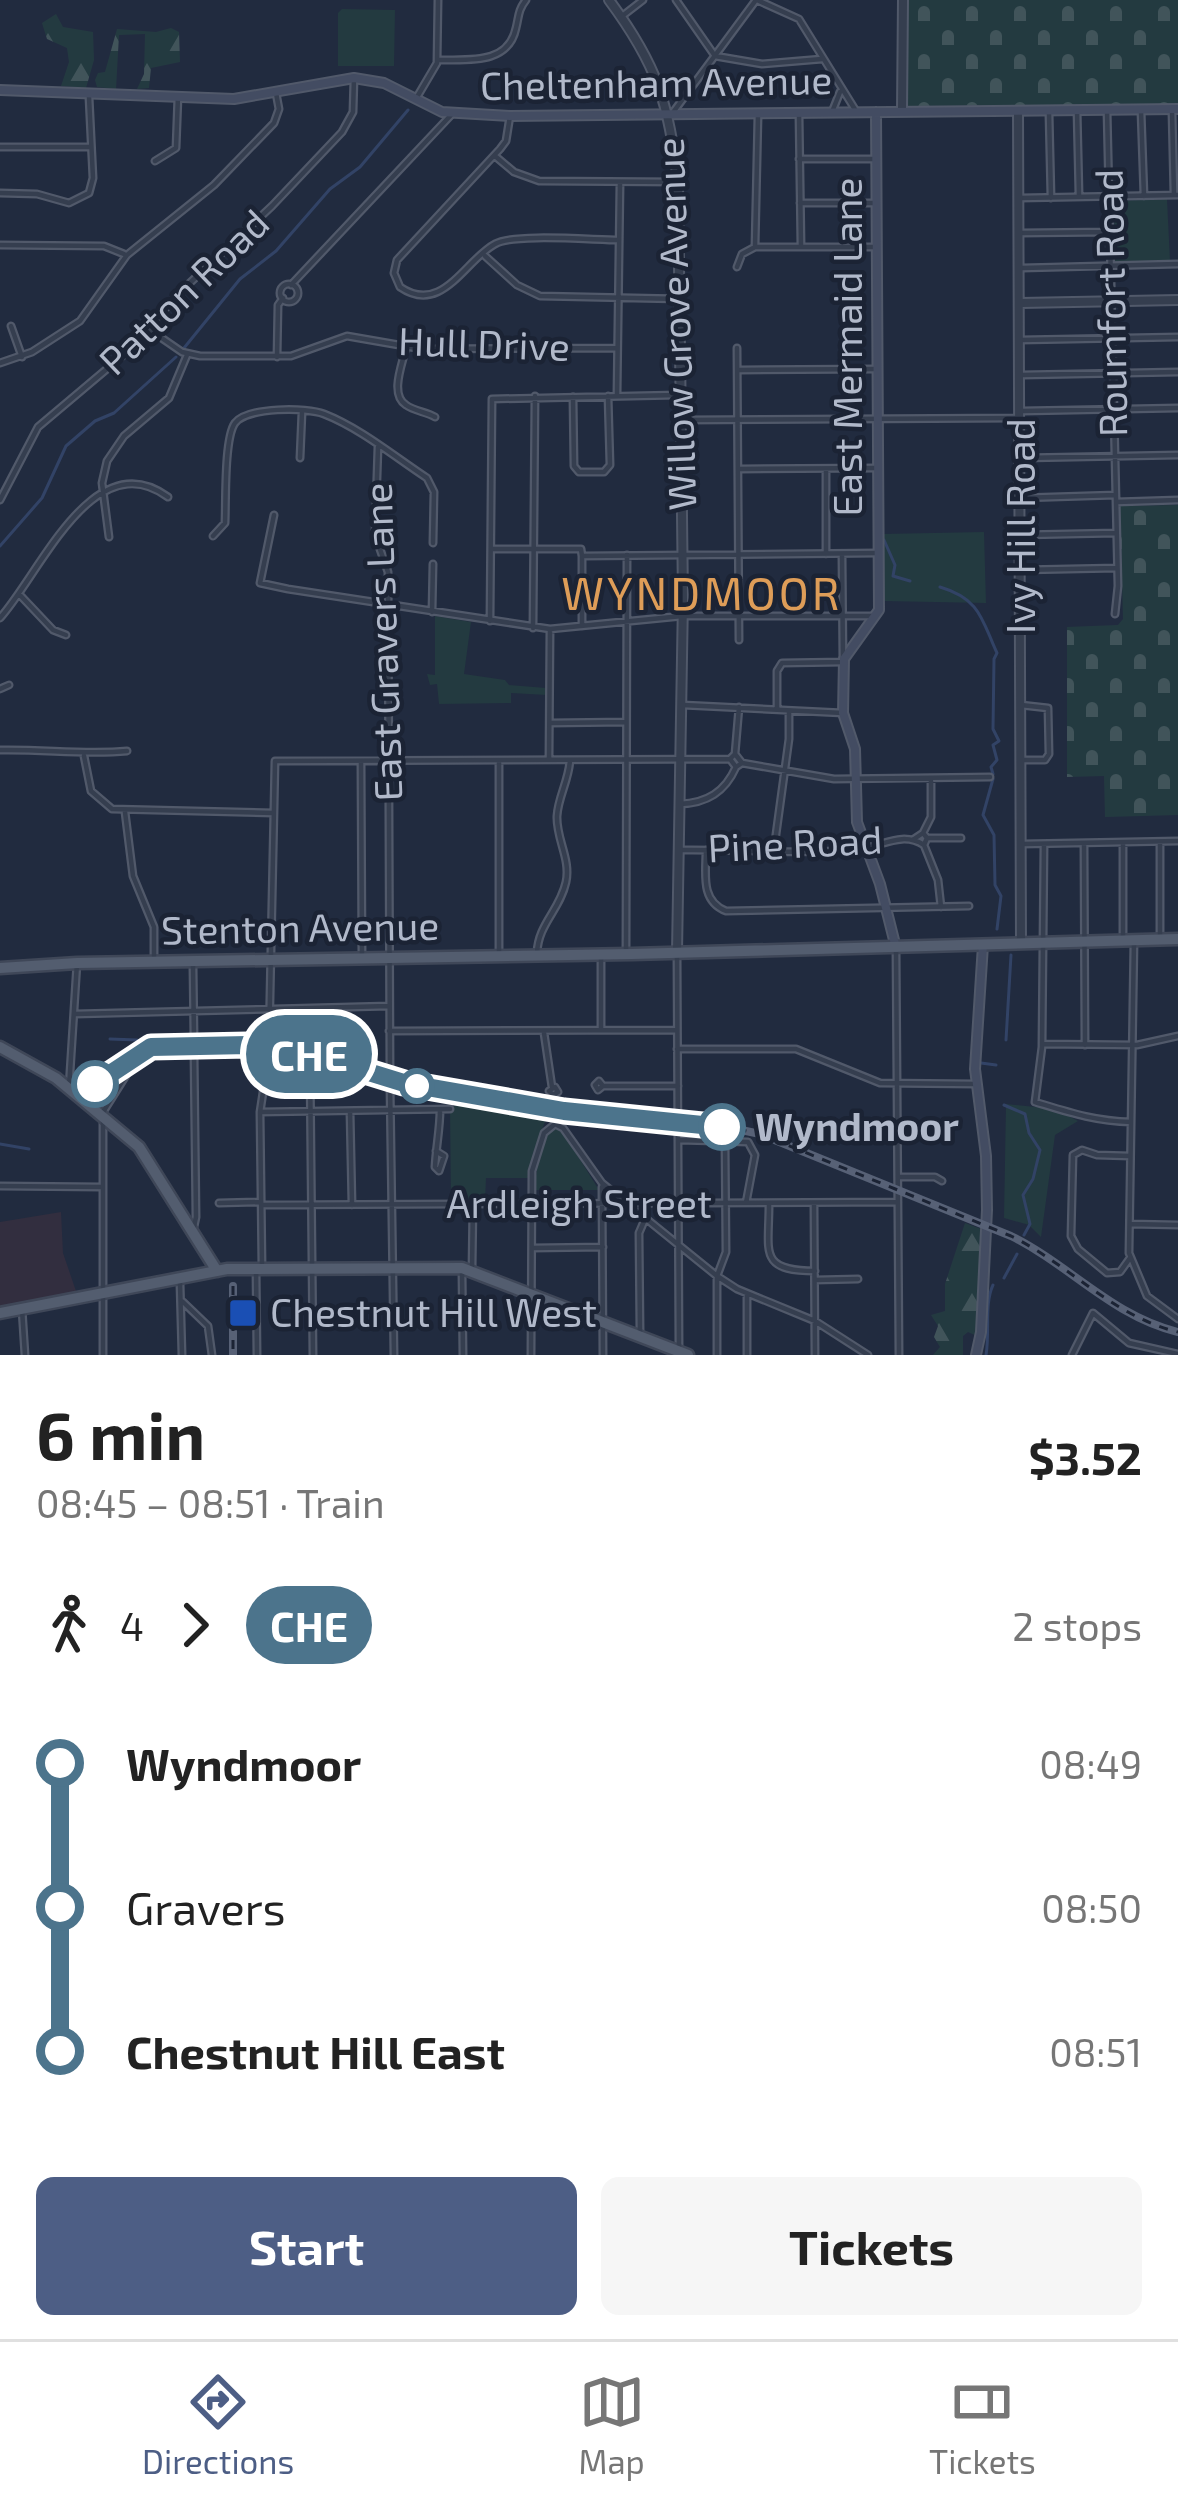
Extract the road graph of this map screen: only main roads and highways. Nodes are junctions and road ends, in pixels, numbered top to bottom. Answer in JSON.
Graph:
{"nodes":[{"id":1,"x":0,"y":90,"type":"edge"},
{"id":2,"x":1175,"y":109,"type":"edge"},
{"id":3,"x":877,"y":112,"type":"junction"},
{"id":4,"x":1178,"y":939,"type":"edge"},
{"id":5,"x":896,"y":945,"type":"junction"},
{"id":6,"x":983,"y":949,"type":"junction"},
{"id":7,"x":0,"y":968,"type":"edge"},
{"id":8,"x":0,"y":1047,"type":"edge"},
{"id":9,"x":218,"y":1270,"type":"junction"},
{"id":10,"x":0,"y":1313,"type":"edge"},
{"id":11,"x":682,"y":1354,"type":"edge"},
{"id":12,"x":976,"y":1355,"type":"edge"}],
"edges":[{"from":1,"to":3,"type":"main road","name":"Cheltenham Avenue"},
{"from":2,"to":3,"type":"main road","name":"Cheltenham Avenue"},
{"from":3,"to":5,"type":"main road","name":"East Mermaid Lane"},
{"from":4,"to":6,"type":"main road","name":"Stenton Avenue"},
{"from":5,"to":6,"type":"main road","name":"Stenton Avenue"},
{"from":5,"to":7,"type":"main road","name":"Stenton Avenue"},
{"from":6,"to":12,"type":"main road"},
{"from":8,"to":9,"type":"main road"},
{"from":9,"to":10,"type":"main road"},
{"from":9,"to":11,"type":"main road"}]}
